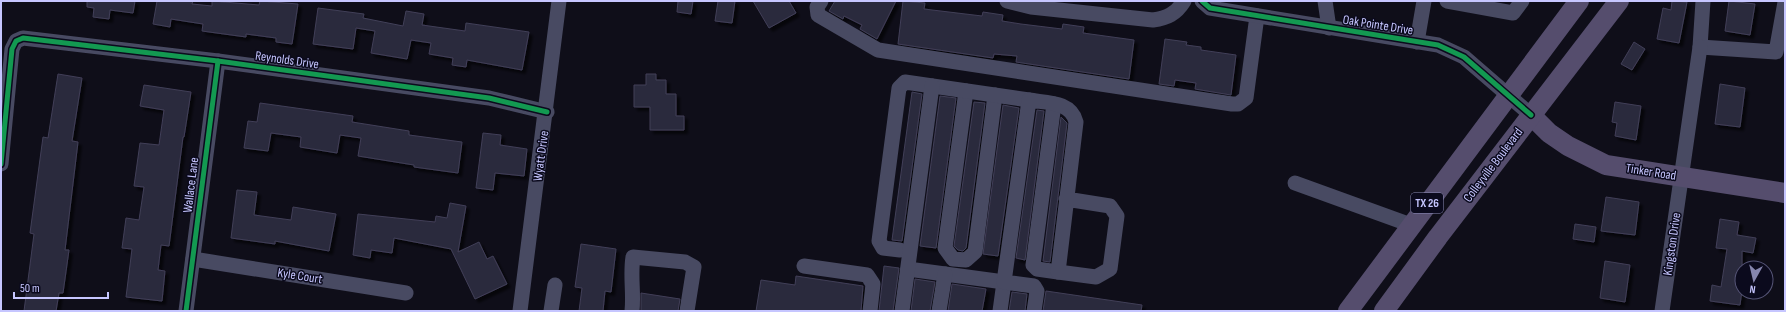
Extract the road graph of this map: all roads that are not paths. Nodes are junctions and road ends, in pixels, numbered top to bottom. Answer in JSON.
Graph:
{"nodes":[{"id":1,"x":559,"y":1,"type":"edge"},
{"id":2,"x":821,"y":1,"type":"edge"},
{"id":3,"x":1007,"y":1,"type":"edge"},
{"id":4,"x":1184,"y":1,"type":"edge"},
{"id":5,"x":1202,"y":1,"type":"edge"},
{"id":6,"x":1324,"y":1,"type":"edge"},
{"id":7,"x":1424,"y":1,"type":"edge"},
{"id":8,"x":1447,"y":1,"type":"edge"},
{"id":9,"x":1522,"y":1,"type":"edge"},
{"id":10,"x":1580,"y":1,"type":"edge"},
{"id":11,"x":1619,"y":1,"type":"edge"},
{"id":12,"x":1703,"y":1,"type":"edge"},
{"id":13,"x":1785,"y":2,"type":"edge"},
{"id":14,"x":1257,"y":16,"type":"junction"},
{"id":15,"x":1329,"y":28,"type":"junction"},
{"id":16,"x":1417,"y":42,"type":"junction"},
{"id":17,"x":1700,"y":46,"type":"junction"},
{"id":18,"x":218,"y":61,"type":"junction"},
{"id":19,"x":932,"y":86,"type":"junction"},
{"id":20,"x":966,"y":91,"type":"junction"},
{"id":21,"x":994,"y":95,"type":"junction"},
{"id":22,"x":1508,"y":95,"type":"junction"},
{"id":23,"x":1029,"y":100,"type":"junction"},
{"id":24,"x":1054,"y":104,"type":"junction"},
{"id":25,"x":547,"y":112,"type":"junction"},
{"id":26,"x":1531,"y":115,"type":"junction"},
{"id":27,"x":1,"y":164,"type":"edge"},
{"id":28,"x":1682,"y":176,"type":"junction"},
{"id":29,"x":1296,"y":183,"type":"dead end"},
{"id":30,"x":1785,"y":193,"type":"edge"},
{"id":31,"x":1066,"y":199,"type":"junction"},
{"id":32,"x":1411,"y":225,"type":"junction"},
{"id":33,"x":900,"y":250,"type":"dead end"},
{"id":34,"x":193,"y":259,"type":"junction"},
{"id":35,"x":804,"y":266,"type":"dead end"},
{"id":36,"x":908,"y":269,"type":"junction"},
{"id":37,"x":1058,"y":272,"type":"junction"},
{"id":38,"x":945,"y":274,"type":"junction"},
{"id":39,"x":1004,"y":282,"type":"junction"},
{"id":40,"x":555,"y":285,"type":"dead end"},
{"id":41,"x":406,"y":293,"type":"dead end"},
{"id":42,"x":186,"y":311,"type":"edge"},
{"id":43,"x":520,"y":311,"type":"edge"},
{"id":44,"x":551,"y":311,"type":"edge"},
{"id":45,"x":632,"y":311,"type":"edge"},
{"id":46,"x":687,"y":311,"type":"edge"},
{"id":47,"x":870,"y":311,"type":"edge"},
{"id":48,"x":902,"y":311,"type":"edge"},
{"id":49,"x":939,"y":311,"type":"edge"},
{"id":50,"x":1000,"y":311,"type":"edge"},
{"id":51,"x":1034,"y":311,"type":"edge"},
{"id":52,"x":1348,"y":311,"type":"edge"},
{"id":53,"x":1384,"y":311,"type":"edge"},
{"id":54,"x":1662,"y":311,"type":"edge"}],
"edges":[{"from":1,"to":25,"type":"street","name":"Wyatt Drive"},
{"from":2,"to":14,"type":"street"},
{"from":3,"to":4,"type":"street"},
{"from":5,"to":14,"type":"street","name":"Oak Pointe Drive"},
{"from":6,"to":15,"type":"street"},
{"from":7,"to":16,"type":"street"},
{"from":8,"to":9,"type":"street"},
{"from":10,"to":22,"type":"main road","number":"TX 26"},
{"from":11,"to":26,"type":"main road","name":"Colleyville Boulevard","number":"TX 26"},
{"from":12,"to":17,"type":"street","name":"Kingston Drive"},
{"from":13,"to":17,"type":"street"},
{"from":14,"to":15,"type":"street","name":"Oak Pointe Drive"},
{"from":15,"to":16,"type":"street","name":"Oak Pointe Drive"},
{"from":16,"to":22,"type":"street","name":"Oak Pointe Drive"},
{"from":17,"to":28,"type":"street","name":"Kingston Drive"},
{"from":18,"to":25,"type":"street","name":"Reynolds Drive"},
{"from":18,"to":27,"type":"street","name":"Reynolds Drive"},
{"from":18,"to":34,"type":"street","name":"Wallace Lane"},
{"from":19,"to":20,"type":"street"},
{"from":19,"to":33,"type":"street"},
{"from":19,"to":36,"type":"street"},
{"from":20,"to":21,"type":"street"},
{"from":20,"to":21,"type":"street"},
{"from":21,"to":23,"type":"street"},
{"from":22,"to":26,"type":"street","name":"Oak Pointe Drive"},
{"from":22,"to":32,"type":"main road","number":"TX 26"},
{"from":23,"to":24,"type":"street"},
{"from":23,"to":39,"type":"street"},
{"from":24,"to":31,"type":"street"},
{"from":24,"to":37,"type":"street"},
{"from":25,"to":43,"type":"street","name":"Wyatt Drive"},
{"from":26,"to":28,"type":"main road","name":"Tinker Road"},
{"from":26,"to":53,"type":"main road","name":"Colleyville Boulevard","number":"TX 26"},
{"from":28,"to":30,"type":"main road","name":"Tinker Road"},
{"from":28,"to":54,"type":"street","name":"Kingston Drive"},
{"from":29,"to":32,"type":"street"},
{"from":31,"to":37,"type":"street"},
{"from":31,"to":37,"type":"street"},
{"from":32,"to":52,"type":"main road","number":"TX 26"},
{"from":34,"to":41,"type":"street","name":"Kyle Court"},
{"from":34,"to":42,"type":"street","name":"Wallace Lane"},
{"from":35,"to":47,"type":"street"},
{"from":36,"to":38,"type":"street"},
{"from":36,"to":48,"type":"street"},
{"from":38,"to":39,"type":"street"},
{"from":38,"to":49,"type":"street"},
{"from":39,"to":50,"type":"street"},
{"from":39,"to":51,"type":"street"},
{"from":40,"to":44,"type":"street"},
{"from":45,"to":46,"type":"street"}]}
